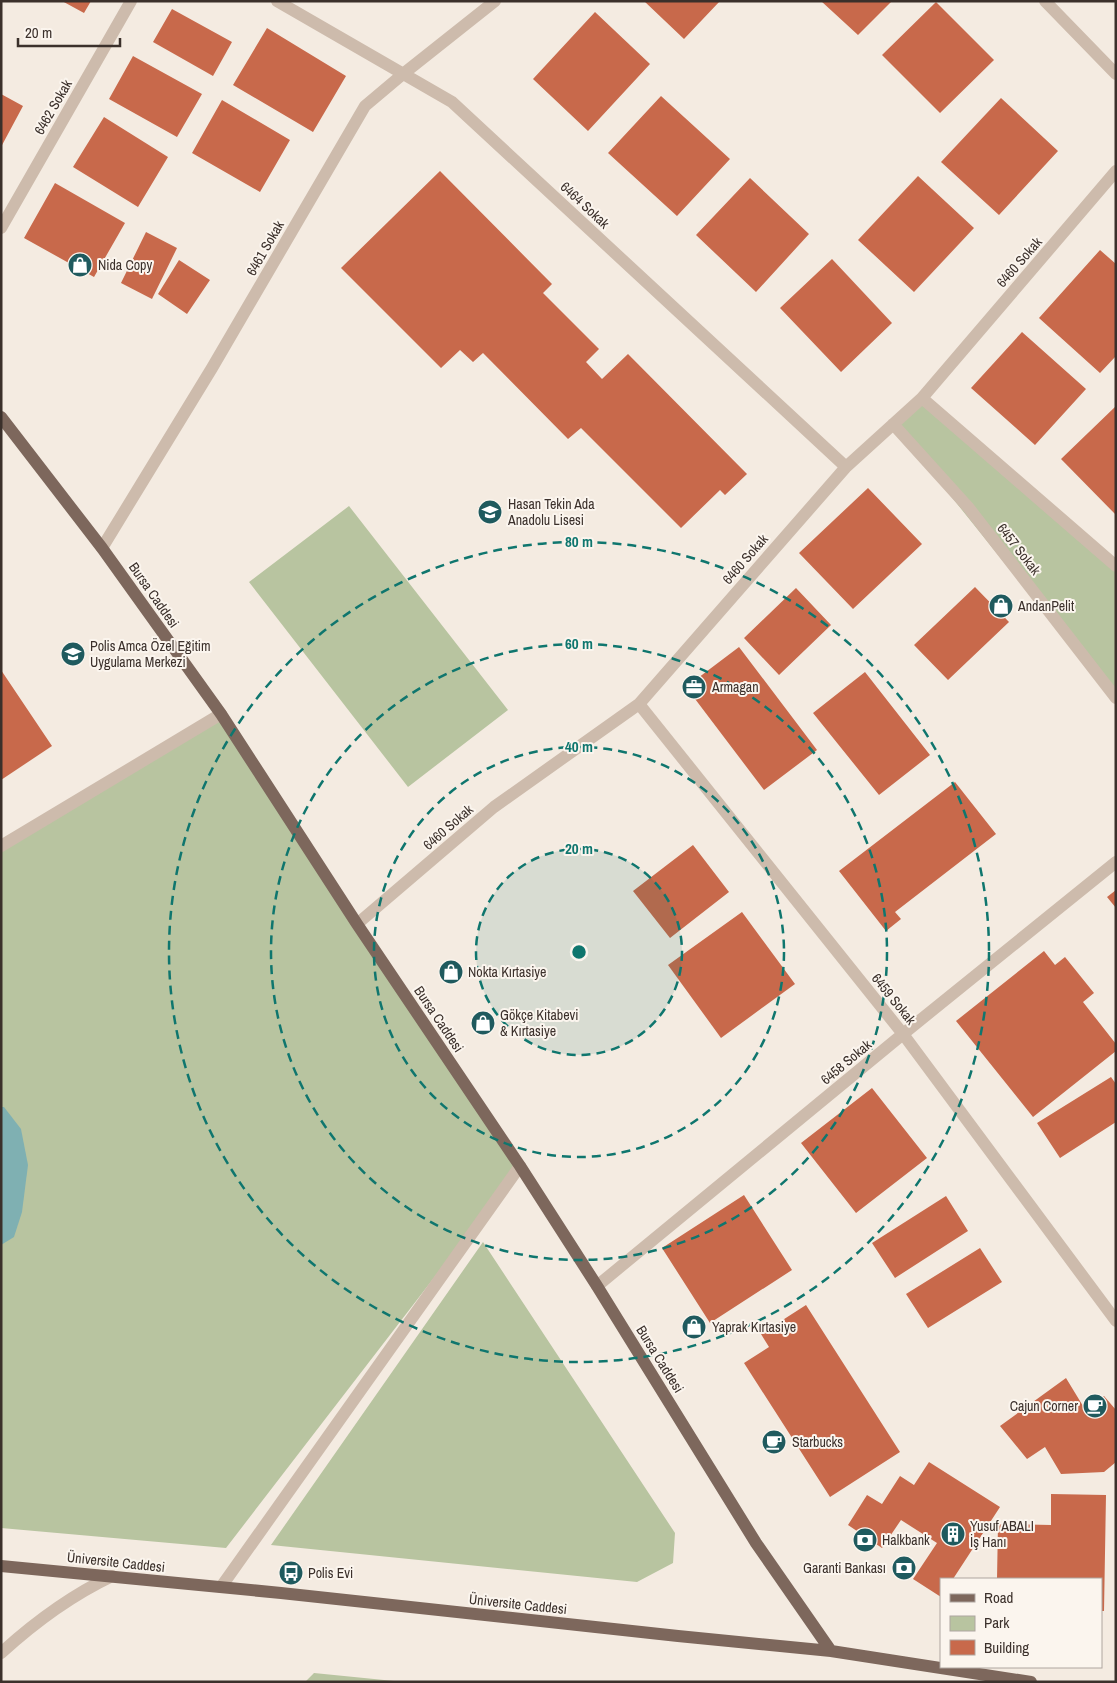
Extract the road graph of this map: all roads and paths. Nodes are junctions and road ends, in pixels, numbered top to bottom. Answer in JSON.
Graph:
{"nodes":[{"id":1,"x":131,"y":1,"type":"edge"},
{"id":2,"x":277,"y":1,"type":"edge"},
{"id":3,"x":495,"y":1,"type":"edge"},
{"id":4,"x":1045,"y":1,"type":"edge"},
{"id":5,"x":403,"y":74,"type":"junction"},
{"id":6,"x":1116,"y":74,"type":"edge"},
{"id":7,"x":1116,"y":171,"type":"edge"},
{"id":8,"x":1,"y":228,"type":"edge"},
{"id":9,"x":922,"y":398,"type":"junction"},
{"id":10,"x":1,"y":417,"type":"edge"},
{"id":11,"x":893,"y":424,"type":"junction"},
{"id":12,"x":846,"y":468,"type":"junction"},
{"id":13,"x":102,"y":548,"type":"junction"},
{"id":14,"x":1116,"y":566,"type":"edge"},
{"id":15,"x":1116,"y":698,"type":"edge"},
{"id":16,"x":639,"y":704,"type":"junction"},
{"id":17,"x":221,"y":714,"type":"junction"},
{"id":18,"x":1,"y":846,"type":"edge"},
{"id":19,"x":1116,"y":862,"type":"edge"},
{"id":20,"x":357,"y":924,"type":"junction"},
{"id":21,"x":903,"y":1034,"type":"junction"},
{"id":22,"x":520,"y":1166,"type":"junction"},
{"id":23,"x":597,"y":1286,"type":"junction"},
{"id":24,"x":1116,"y":1321,"type":"edge"},
{"id":25,"x":1,"y":1566,"type":"edge"},
{"id":26,"x":112,"y":1576,"type":"junction"},
{"id":27,"x":221,"y":1587,"type":"junction"},
{"id":28,"x":831,"y":1651,"type":"junction"},
{"id":29,"x":1,"y":1653,"type":"edge"},
{"id":30,"x":940,"y":1668,"type":"edge"},
{"id":31,"x":941,"y":1668,"type":"edge"},
{"id":32,"x":1031,"y":1682,"type":"edge"}],
"edges":[{"from":1,"to":8,"type":"street","name":"6462 Sokak"},
{"from":2,"to":5,"type":"street","name":"6464 Sokak"},
{"from":3,"to":5,"type":"street","name":"6461 Sokak"},
{"from":4,"to":6,"type":"street"},
{"from":5,"to":12,"type":"street","name":"6464 Sokak"},
{"from":5,"to":13,"type":"street","name":"6461 Sokak"},
{"from":7,"to":9,"type":"street","name":"6460 Sokak"},
{"from":9,"to":11,"type":"street","name":"6460 Sokak"},
{"from":9,"to":14,"type":"street"},
{"from":10,"to":13,"type":"main road","name":"Bursa Caddesi"},
{"from":11,"to":12,"type":"street","name":"6460 Sokak"},
{"from":11,"to":15,"type":"street","name":"6457 Sokak"},
{"from":12,"to":16,"type":"street","name":"6460 Sokak"},
{"from":13,"to":17,"type":"main road","name":"Bursa Caddesi"},
{"from":16,"to":20,"type":"street","name":"6460 Sokak"},
{"from":16,"to":21,"type":"street","name":"6459 Sokak"},
{"from":17,"to":18,"type":"street"},
{"from":17,"to":20,"type":"main road","name":"Bursa Caddesi"},
{"from":19,"to":21,"type":"street","name":"6458 Sokak"},
{"from":20,"to":22,"type":"main road","name":"Bursa Caddesi"},
{"from":21,"to":23,"type":"street","name":"6458 Sokak"},
{"from":21,"to":24,"type":"street","name":"6459 Sokak"},
{"from":22,"to":23,"type":"main road","name":"Bursa Caddesi"},
{"from":22,"to":27,"type":"street"},
{"from":23,"to":28,"type":"main road","name":"Bursa Caddesi"},
{"from":25,"to":26,"type":"main road","name":"Üniversite Caddesi"},
{"from":26,"to":27,"type":"main road","name":"Üniversite Caddesi"},
{"from":26,"to":29,"type":"street"},
{"from":27,"to":28,"type":"main road","name":"Üniversite Caddesi"},
{"from":28,"to":30,"type":"main road","name":"Üniversite Caddesi"},
{"from":31,"to":32,"type":"main road","name":"Üniversite Caddesi"}]}
